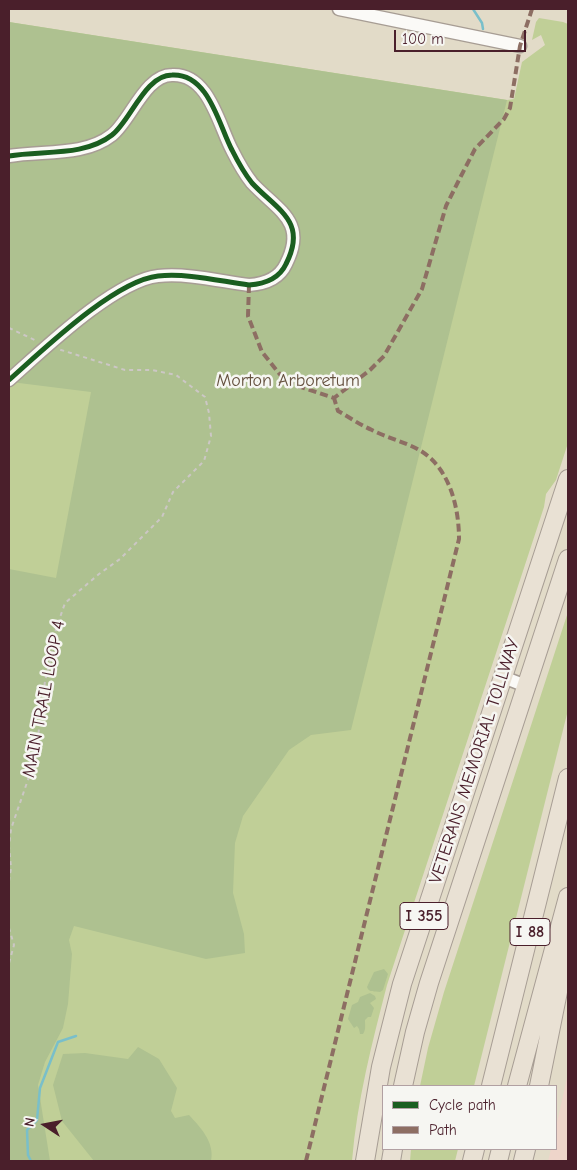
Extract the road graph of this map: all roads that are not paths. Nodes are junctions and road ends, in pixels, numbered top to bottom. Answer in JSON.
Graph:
{"nodes":[{"id":1,"x":339,"y":9,"type":"edge"},
{"id":2,"x":520,"y":46,"type":"dead end"},
{"id":3,"x":9,"y":156,"type":"edge"},
{"id":4,"x":9,"y":380,"type":"edge"},
{"id":5,"x":568,"y":479,"type":"edge"},
{"id":6,"x":568,"y":559,"type":"edge"},
{"id":7,"x":503,"y":677,"type":"junction"},
{"id":8,"x":526,"y":686,"type":"junction"},
{"id":9,"x":568,"y":778,"type":"edge"},
{"id":10,"x":568,"y":897,"type":"edge"},
{"id":11,"x":568,"y":942,"type":"edge"},
{"id":12,"x":403,"y":1085,"type":"edge"},
{"id":13,"x":491,"y":1085,"type":"edge"},
{"id":14,"x":517,"y":1085,"type":"edge"},
{"id":15,"x":539,"y":1085,"type":"edge"},
{"id":16,"x":365,"y":1161,"type":"edge"}],
"edges":[{"from":1,"to":2,"type":"lane"},
{"from":3,"to":4,"type":"lane"},
{"from":5,"to":7,"type":"highway","name":"VETERANS MEMORIAL TOLLWAY","number":"I 355"},
{"from":6,"to":8,"type":"highway","name":"VETERANS MEMORIAL TOLLWAY","number":"I 355"},
{"from":7,"to":8,"type":"lane"},
{"from":7,"to":16,"type":"highway","name":"VETERANS MEMORIAL TOLLWAY","number":"I 355"},
{"from":8,"to":12,"type":"highway","name":"VETERANS MEMORIAL TOLLWAY","number":"I 355"},
{"from":9,"to":13,"type":"highway","number":"I 88"},
{"from":10,"to":14,"type":"highway","number":"I 88"},
{"from":11,"to":15,"type":"highway"}]}
